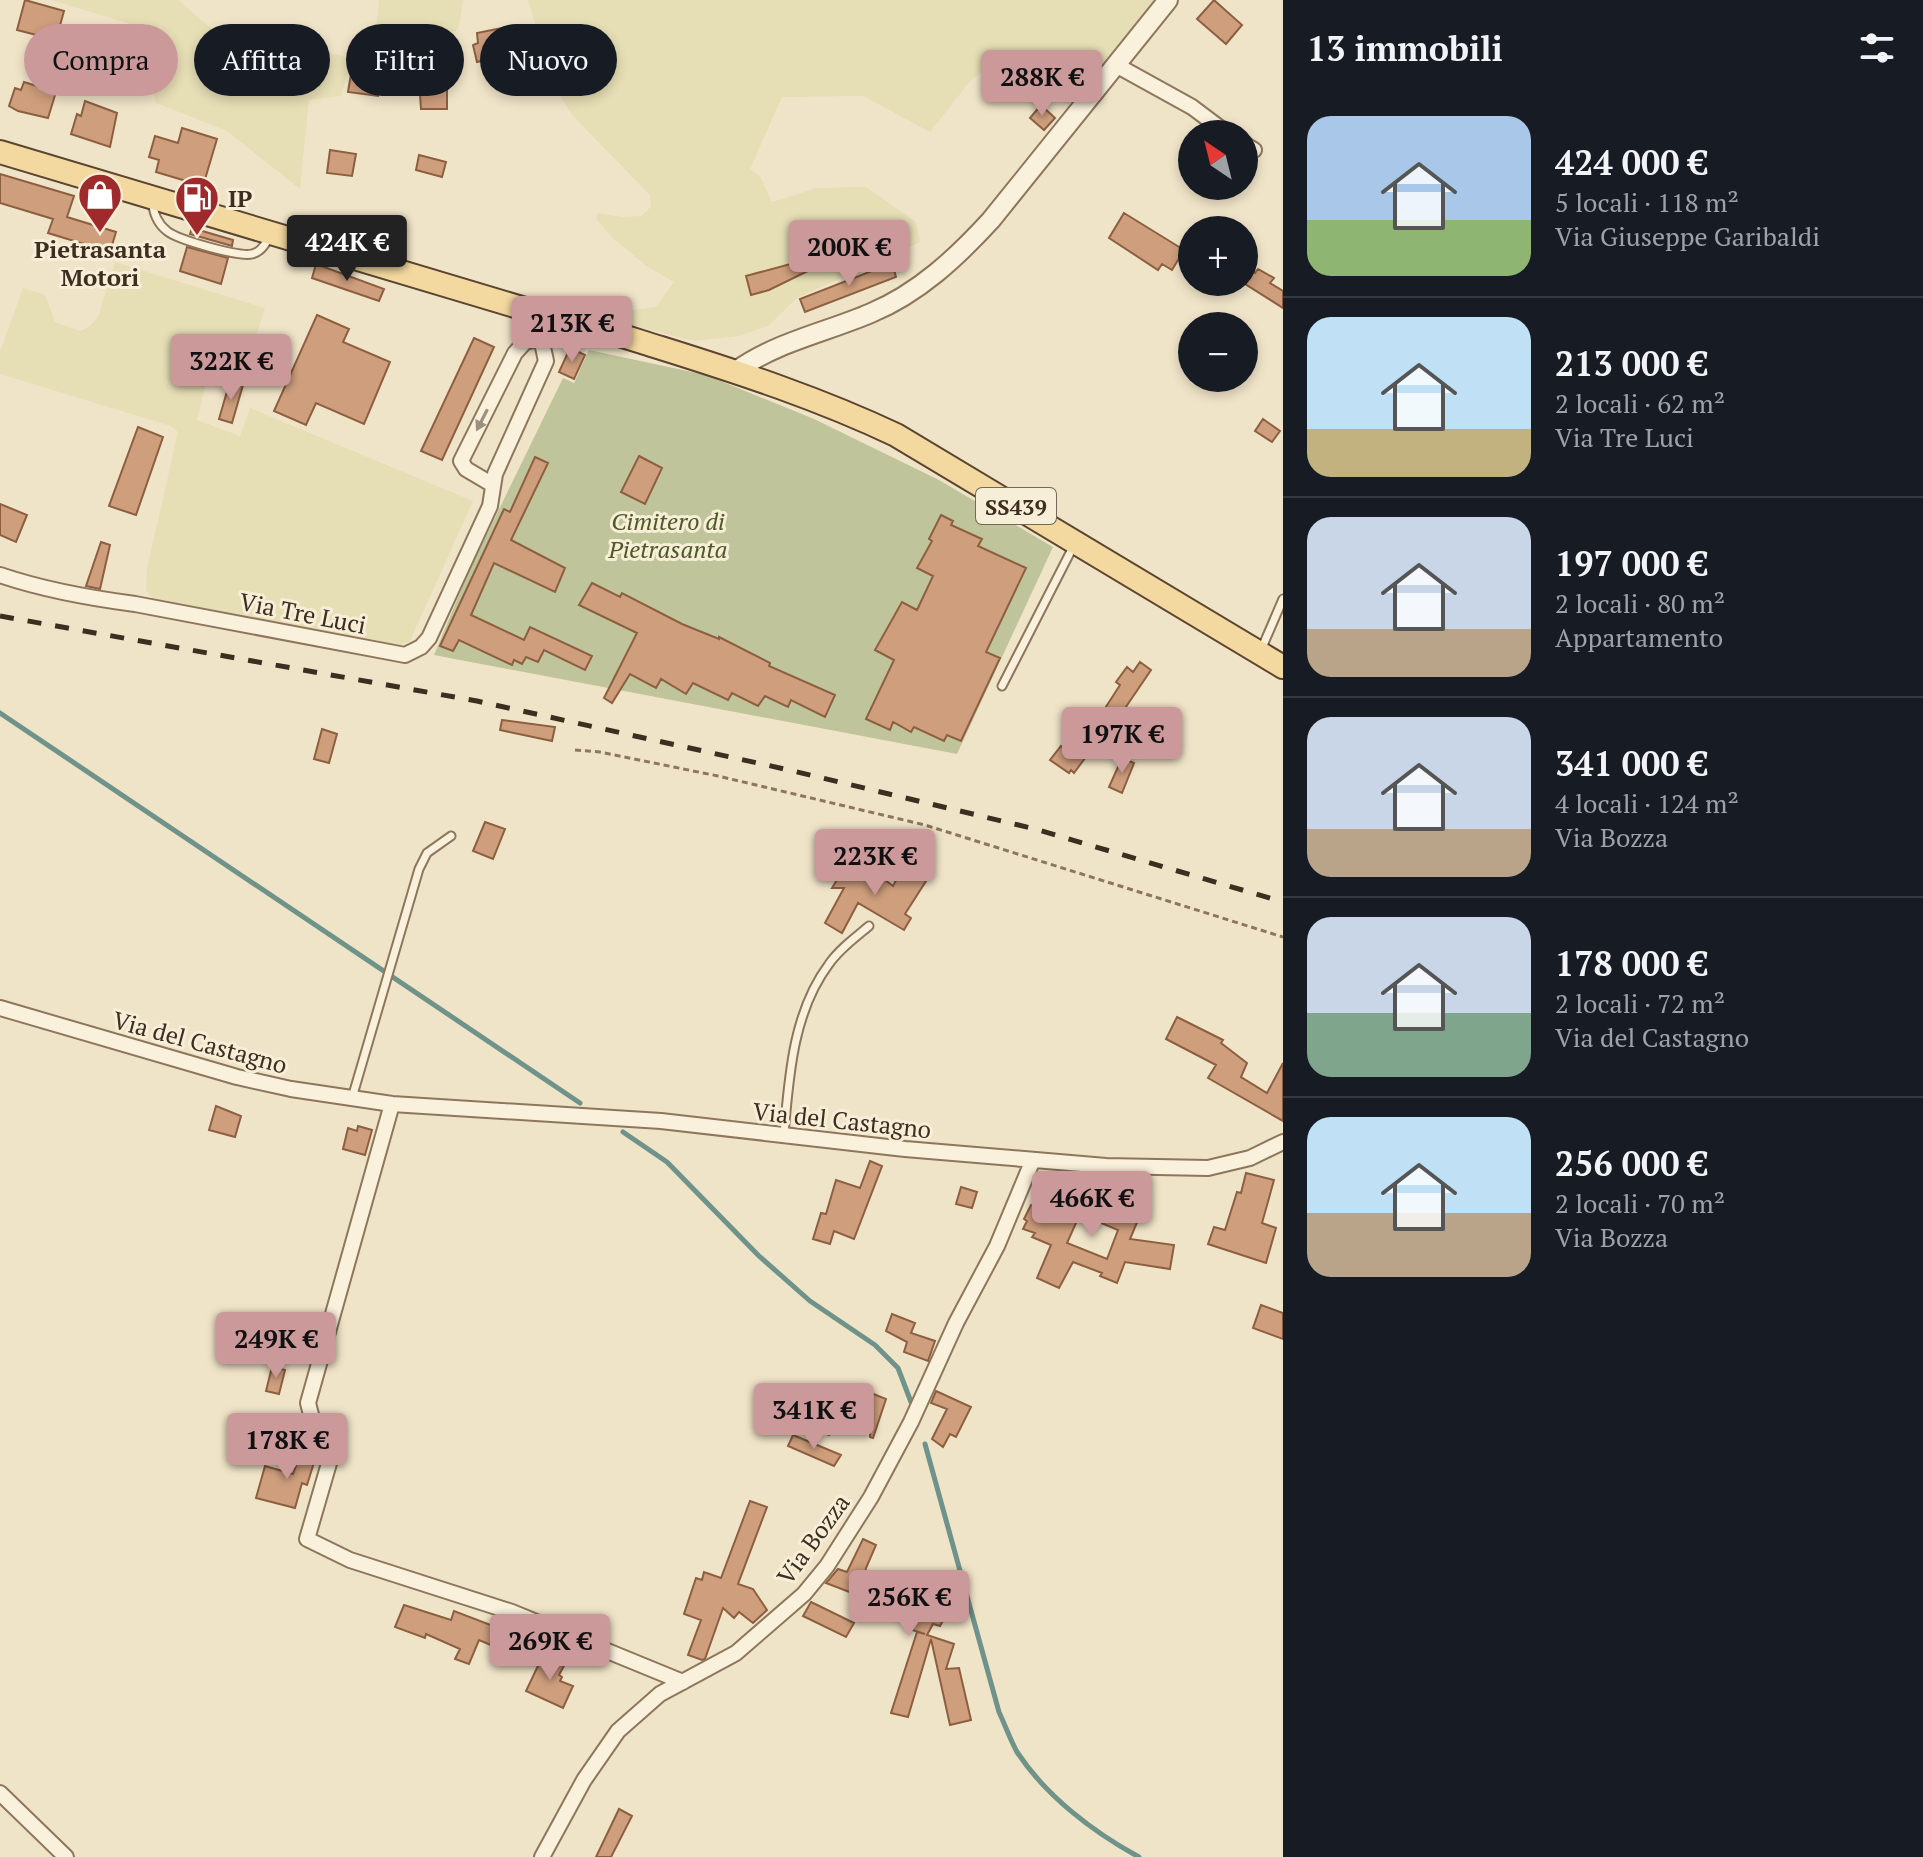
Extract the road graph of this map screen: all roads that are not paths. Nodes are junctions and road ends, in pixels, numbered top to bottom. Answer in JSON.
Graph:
{"nodes":[{"id":1,"x":1168,"y":0,"type":"edge"},
{"id":2,"x":1116,"y":65,"type":"junction"},
{"id":3,"x":1209,"y":120,"type":"edge"},
{"id":4,"x":0,"y":152,"type":"edge"},
{"id":5,"x":153,"y":197,"type":"junction"},
{"id":6,"x":274,"y":232,"type":"junction"},
{"id":7,"x":558,"y":316,"type":"junction"},
{"id":8,"x":541,"y":338,"type":"junction"},
{"id":9,"x":736,"y":371,"type":"junction"},
{"id":10,"x":493,"y":485,"type":"junction"},
{"id":11,"x":1076,"y":541,"type":"junction"},
{"id":12,"x":0,"y":575,"type":"edge"},
{"id":13,"x":1283,"y":599,"type":"edge"},
{"id":14,"x":1260,"y":652,"type":"junction"},
{"id":15,"x":1283,"y":667,"type":"edge"},
{"id":16,"x":1002,"y":686,"type":"dead end"},
{"id":17,"x":451,"y":836,"type":"dead end"},
{"id":18,"x":869,"y":926,"type":"dead end"},
{"id":19,"x":0,"y":1008,"type":"edge"},
{"id":20,"x":352,"y":1098,"type":"junction"},
{"id":21,"x":392,"y":1104,"type":"junction"},
{"id":22,"x":784,"y":1136,"type":"junction"},
{"id":23,"x":1283,"y":1142,"type":"edge"},
{"id":24,"x":1032,"y":1162,"type":"junction"},
{"id":25,"x":683,"y":1682,"type":"junction"},
{"id":26,"x":0,"y":1793,"type":"edge"},
{"id":27,"x":66,"y":1857,"type":"edge"},
{"id":28,"x":542,"y":1857,"type":"edge"}],
"edges":[{"from":1,"to":2,"type":"street"},
{"from":2,"to":3,"type":"street"},
{"from":2,"to":9,"type":"street"},
{"from":4,"to":5,"type":"main road","number":"SS439"},
{"from":5,"to":6,"type":"main road","number":"SS439"},
{"from":5,"to":6,"type":"lane"},
{"from":6,"to":7,"type":"main road","number":"SS439"},
{"from":7,"to":8,"type":"street"},
{"from":7,"to":9,"type":"main road","number":"SS439"},
{"from":8,"to":10,"type":"street","name":"Via Tre Luci"},
{"from":8,"to":10,"type":"street","one_way":true},
{"from":9,"to":11,"type":"main road","number":"SS439"},
{"from":10,"to":12,"type":"street","name":"Via Tre Luci"},
{"from":11,"to":14,"type":"main road","number":"SS439"},
{"from":11,"to":16,"type":"lane"},
{"from":13,"to":14,"type":"lane"},
{"from":14,"to":15,"type":"main road","number":"SS439"},
{"from":17,"to":20,"type":"lane"},
{"from":18,"to":22,"type":"lane"},
{"from":19,"to":20,"type":"street","name":"Via del Castagno"},
{"from":20,"to":21,"type":"street","name":"Via del Castagno"},
{"from":21,"to":22,"type":"street","name":"Via del Castagno"},
{"from":21,"to":25,"type":"street"},
{"from":22,"to":24,"type":"street","name":"Via del Castagno"},
{"from":23,"to":24,"type":"street","name":"Via del Castagno"},
{"from":24,"to":25,"type":"street","name":"Via Bozza"},
{"from":25,"to":28,"type":"street","name":"Via Bozza"},
{"from":26,"to":27,"type":"street"}]}
